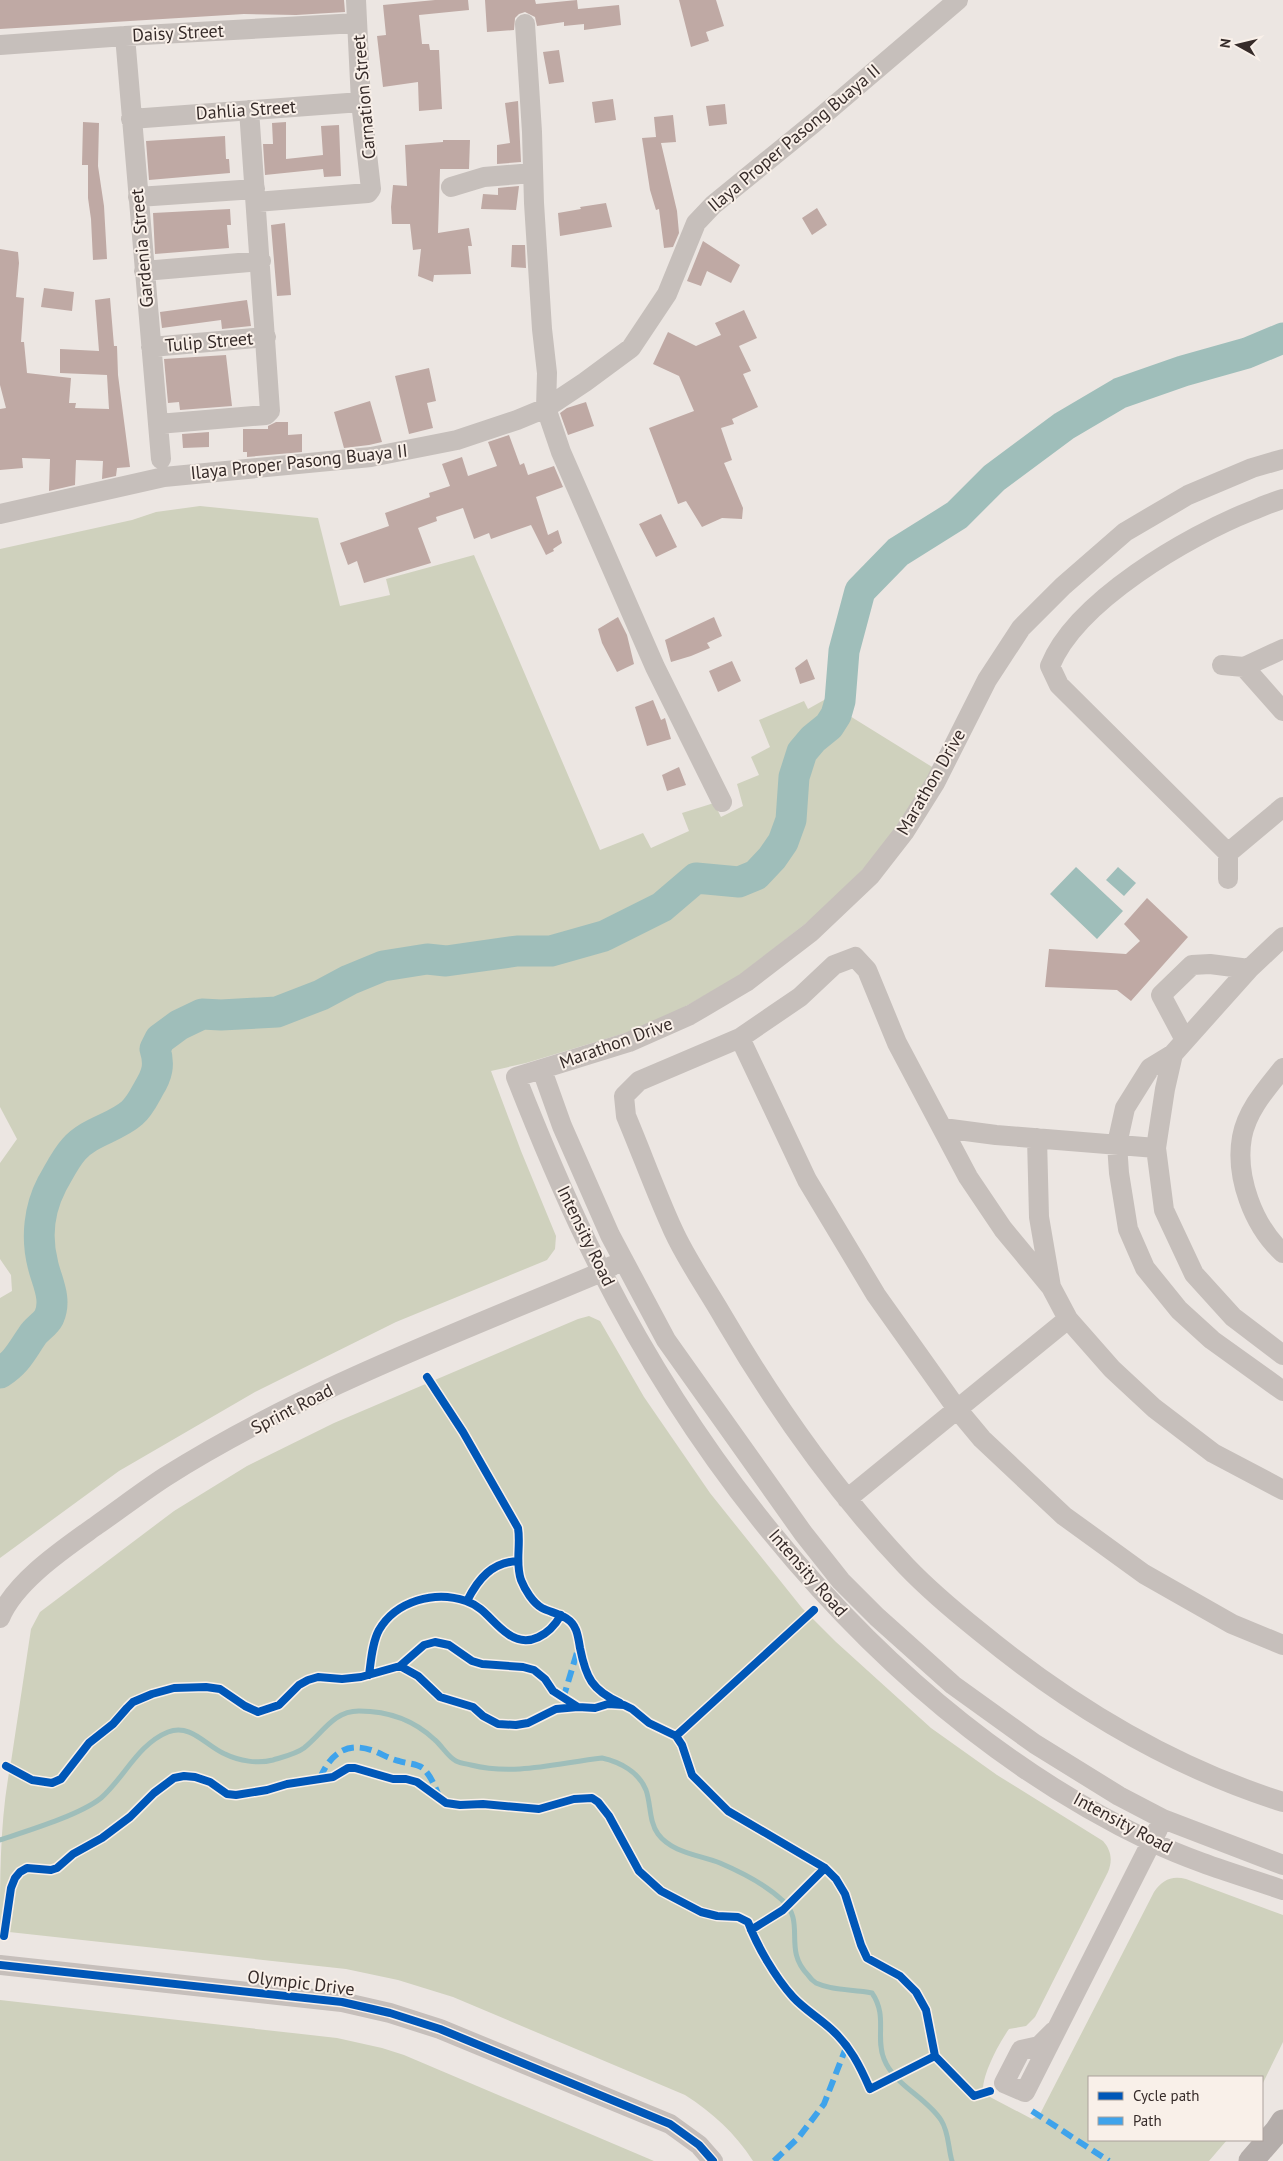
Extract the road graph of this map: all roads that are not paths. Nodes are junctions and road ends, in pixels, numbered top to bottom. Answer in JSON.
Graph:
{"nodes":[{"id":1,"x":356,"y":0,"type":"edge"},
{"id":2,"x":958,"y":0,"type":"edge"},
{"id":3,"x":357,"y":23,"type":"junction"},
{"id":4,"x":525,"y":24,"type":"dead end"},
{"id":5,"x":125,"y":36,"type":"junction"},
{"id":6,"x":0,"y":46,"type":"edge"},
{"id":7,"x":361,"y":102,"type":"junction"},
{"id":8,"x":249,"y":110,"type":"junction"},
{"id":9,"x":131,"y":119,"type":"junction"},
{"id":10,"x":533,"y":172,"type":"junction"},
{"id":11,"x":451,"y":187,"type":"dead end"},
{"id":12,"x":256,"y":195,"type":"junction"},
{"id":13,"x":138,"y":197,"type":"junction"},
{"id":14,"x":261,"y":261,"type":"junction"},
{"id":15,"x":144,"y":270,"type":"junction"},
{"id":16,"x":266,"y":337,"type":"junction"},
{"id":17,"x":151,"y":347,"type":"junction"},
{"id":18,"x":546,"y":408,"type":"junction"},
{"id":19,"x":158,"y":424,"type":"junction"},
{"id":20,"x":1283,"y":458,"type":"edge"},
{"id":21,"x":161,"y":459,"type":"dead end"},
{"id":22,"x":1283,"y":499,"type":"edge"},
{"id":23,"x":0,"y":514,"type":"edge"},
{"id":24,"x":1283,"y":649,"type":"edge"},
{"id":25,"x":1222,"y":665,"type":"dead end"},
{"id":26,"x":1244,"y":667,"type":"junction"},
{"id":27,"x":1283,"y":712,"type":"edge"},
{"id":28,"x":722,"y":802,"type":"dead end"},
{"id":29,"x":1283,"y":807,"type":"edge"},
{"id":30,"x":1228,"y":853,"type":"junction"},
{"id":31,"x":1228,"y":879,"type":"dead end"},
{"id":32,"x":1283,"y":937,"type":"edge"},
{"id":33,"x":1250,"y":969,"type":"junction"},
{"id":34,"x":740,"y":1038,"type":"junction"},
{"id":35,"x":1179,"y":1047,"type":"junction"},
{"id":36,"x":1283,"y":1068,"type":"edge"},
{"id":37,"x":542,"y":1070,"type":"junction"},
{"id":38,"x":516,"y":1077,"type":"joint"},
{"id":39,"x":943,"y":1128,"type":"junction"},
{"id":40,"x":1037,"y":1138,"type":"junction"},
{"id":41,"x":1117,"y":1144,"type":"junction"},
{"id":42,"x":1156,"y":1148,"type":"junction"},
{"id":43,"x":1283,"y":1252,"type":"edge"},
{"id":44,"x":623,"y":1261,"type":"junction"},
{"id":45,"x":602,"y":1271,"type":"junction"},
{"id":46,"x":1051,"y":1287,"type":"junction"},
{"id":47,"x":1233,"y":1317,"type":"junction"},
{"id":48,"x":1068,"y":1319,"type":"junction"},
{"id":49,"x":1212,"y":1340,"type":"junction"},
{"id":50,"x":1283,"y":1355,"type":"edge"},
{"id":51,"x":1283,"y":1391,"type":"edge"},
{"id":52,"x":957,"y":1409,"type":"junction"},
{"id":53,"x":1283,"y":1490,"type":"edge"},
{"id":54,"x":847,"y":1499,"type":"junction"},
{"id":55,"x":0,"y":1618,"type":"edge"},
{"id":56,"x":1283,"y":1645,"type":"edge"},
{"id":57,"x":1283,"y":1802,"type":"edge"},
{"id":58,"x":1163,"y":1819,"type":"junction"},
{"id":59,"x":1152,"y":1842,"type":"junction"},
{"id":60,"x":1283,"y":1865,"type":"edge"},
{"id":61,"x":1283,"y":1890,"type":"edge"},
{"id":62,"x":0,"y":1965,"type":"edge"},
{"id":63,"x":1054,"y":2031,"type":"dead end"},
{"id":64,"x":1283,"y":2122,"type":"edge"},
{"id":65,"x":713,"y":2161,"type":"edge"},
{"id":66,"x":1250,"y":2161,"type":"edge"}],
"edges":[{"from":1,"to":3,"type":"street","name":"Carnation Street"},
{"from":2,"to":18,"type":"street","name":"Ilaya Proper Pasong Buaya II"},
{"from":3,"to":5,"type":"street","name":"Daisy Street"},
{"from":3,"to":7,"type":"street","name":"Carnation Street"},
{"from":4,"to":10,"type":"street"},
{"from":5,"to":6,"type":"street","name":"Daisy Street"},
{"from":5,"to":9,"type":"street","name":"Gardenia Street"},
{"from":7,"to":8,"type":"street","name":"Dahlia Street"},
{"from":7,"to":12,"type":"street","name":"Carnation Street"},
{"from":8,"to":9,"type":"street","name":"Dahlia Street"},
{"from":8,"to":12,"type":"street"},
{"from":9,"to":13,"type":"street","name":"Gardenia Street"},
{"from":10,"to":11,"type":"street"},
{"from":10,"to":18,"type":"street"},
{"from":12,"to":13,"type":"street"},
{"from":12,"to":14,"type":"street"},
{"from":13,"to":15,"type":"street","name":"Gardenia Street"},
{"from":14,"to":15,"type":"street"},
{"from":14,"to":16,"type":"street"},
{"from":15,"to":17,"type":"street","name":"Gardenia Street"},
{"from":16,"to":17,"type":"street","name":"Tulip Street"},
{"from":16,"to":19,"type":"street"},
{"from":17,"to":19,"type":"street","name":"Gardenia Street"},
{"from":18,"to":23,"type":"street","name":"Ilaya Proper Pasong Buaya II"},
{"from":18,"to":28,"type":"street"},
{"from":19,"to":21,"type":"street","name":"Gardenia Street"},
{"from":20,"to":37,"type":"street","name":"Marathon Drive"},
{"from":22,"to":30,"type":"street"},
{"from":24,"to":26,"type":"street"},
{"from":25,"to":26,"type":"street"},
{"from":26,"to":27,"type":"street"},
{"from":29,"to":30,"type":"street"},
{"from":30,"to":31,"type":"street"},
{"from":32,"to":33,"type":"street"},
{"from":33,"to":35,"type":"street"},
{"from":33,"to":35,"type":"street"},
{"from":34,"to":39,"type":"street"},
{"from":34,"to":52,"type":"street"},
{"from":34,"to":54,"type":"street"},
{"from":35,"to":41,"type":"street"},
{"from":35,"to":42,"type":"street"},
{"from":36,"to":43,"type":"street"},
{"from":37,"to":38,"type":"street","name":"Marathon Drive"},
{"from":37,"to":44,"type":"street","name":"Intensity Road"},
{"from":38,"to":45,"type":"street","name":"Intensity Road"},
{"from":39,"to":40,"type":"street"},
{"from":39,"to":46,"type":"street"},
{"from":40,"to":41,"type":"street"},
{"from":40,"to":46,"type":"street"},
{"from":41,"to":42,"type":"street"},
{"from":41,"to":49,"type":"street"},
{"from":42,"to":47,"type":"street"},
{"from":44,"to":45,"type":"street","name":"Sprint Road"},
{"from":44,"to":58,"type":"street","name":"Intensity Road"},
{"from":45,"to":55,"type":"street","name":"Sprint Road"},
{"from":45,"to":59,"type":"street","name":"Intensity Road"},
{"from":46,"to":48,"type":"street"},
{"from":47,"to":49,"type":"street"},
{"from":47,"to":50,"type":"street"},
{"from":48,"to":52,"type":"street"},
{"from":48,"to":53,"type":"street"},
{"from":49,"to":51,"type":"street"},
{"from":52,"to":54,"type":"street"},
{"from":52,"to":56,"type":"street"},
{"from":54,"to":57,"type":"street"},
{"from":58,"to":59,"type":"street"},
{"from":58,"to":60,"type":"street","name":"Intensity Road"},
{"from":59,"to":61,"type":"street","name":"Intensity Road"},
{"from":59,"to":63,"type":"street"},
{"from":62,"to":65,"type":"street","name":"Olympic Drive"},
{"from":64,"to":66,"type":"main road"}]}
